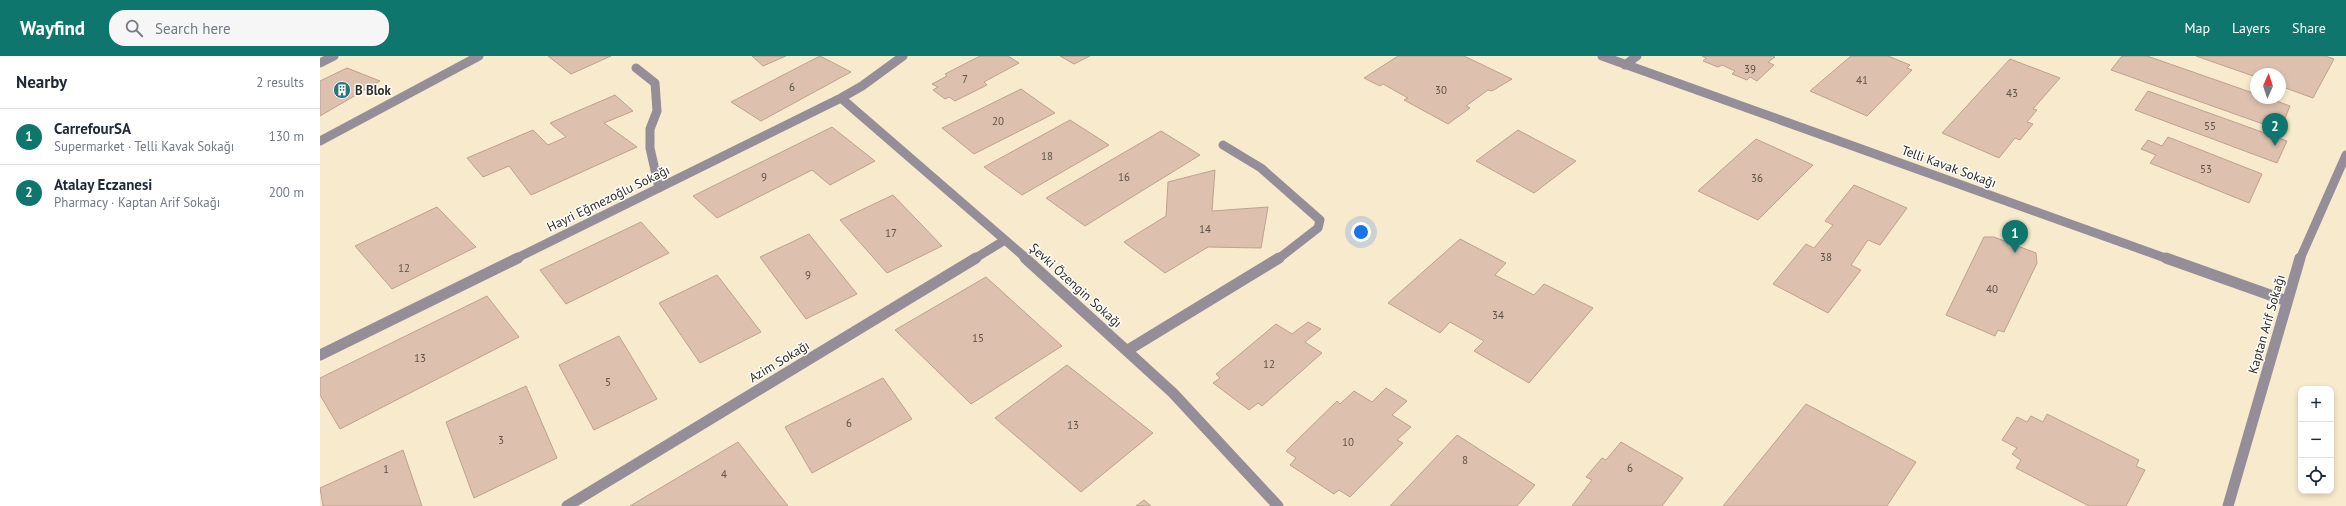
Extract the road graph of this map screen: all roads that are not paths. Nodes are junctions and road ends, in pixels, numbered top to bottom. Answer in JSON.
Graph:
{"nodes":[{"id":1,"x":334,"y":56,"type":"edge"},
{"id":2,"x":479,"y":56,"type":"edge"},
{"id":3,"x":902,"y":56,"type":"edge"},
{"id":4,"x":1602,"y":56,"type":"edge"},
{"id":5,"x":1637,"y":56,"type":"edge"},
{"id":6,"x":320,"y":63,"type":"edge"},
{"id":7,"x":1625,"y":65,"type":"junction"},
{"id":8,"x":636,"y":68,"type":"dead end"},
{"id":9,"x":841,"y":98,"type":"junction"},
{"id":10,"x":320,"y":141,"type":"edge"},
{"id":11,"x":1223,"y":145,"type":"dead end"},
{"id":12,"x":2346,"y":155,"type":"edge"},
{"id":13,"x":659,"y":188,"type":"junction"},
{"id":14,"x":1005,"y":240,"type":"junction"},
{"id":15,"x":2287,"y":301,"type":"junction"},
{"id":16,"x":1128,"y":350,"type":"junction"},
{"id":17,"x":320,"y":355,"type":"edge"},
{"id":18,"x":567,"y":506,"type":"edge"},
{"id":19,"x":1278,"y":506,"type":"edge"},
{"id":20,"x":2228,"y":506,"type":"edge"}],
"edges":[{"from":1,"to":6,"type":"street"},
{"from":2,"to":10,"type":"street"},
{"from":3,"to":9,"type":"street","name":"Hayri Eğmezoğlu Sokağı"},
{"from":4,"to":7,"type":"street","name":"Telli Kavak Sokağı"},
{"from":5,"to":7,"type":"street"},
{"from":7,"to":15,"type":"street","name":"Telli Kavak Sokağı"},
{"from":8,"to":13,"type":"street"},
{"from":9,"to":13,"type":"street","name":"Hayri Eğmezoğlu Sokağı"},
{"from":9,"to":14,"type":"street","name":"Şevki Özengin Sokağı"},
{"from":11,"to":16,"type":"street"},
{"from":12,"to":15,"type":"street","name":"Kaptan Arif Sokağı"},
{"from":13,"to":17,"type":"street","name":"Hayri Eğmezoğlu Sokağı"},
{"from":14,"to":16,"type":"street","name":"Şevki Özengin Sokağı"},
{"from":14,"to":18,"type":"street","name":"Azim Sokağı"},
{"from":15,"to":20,"type":"street","name":"Kaptan Arif Sokağı"},
{"from":16,"to":19,"type":"street","name":"Şevki Özengin Sokağı"}]}
